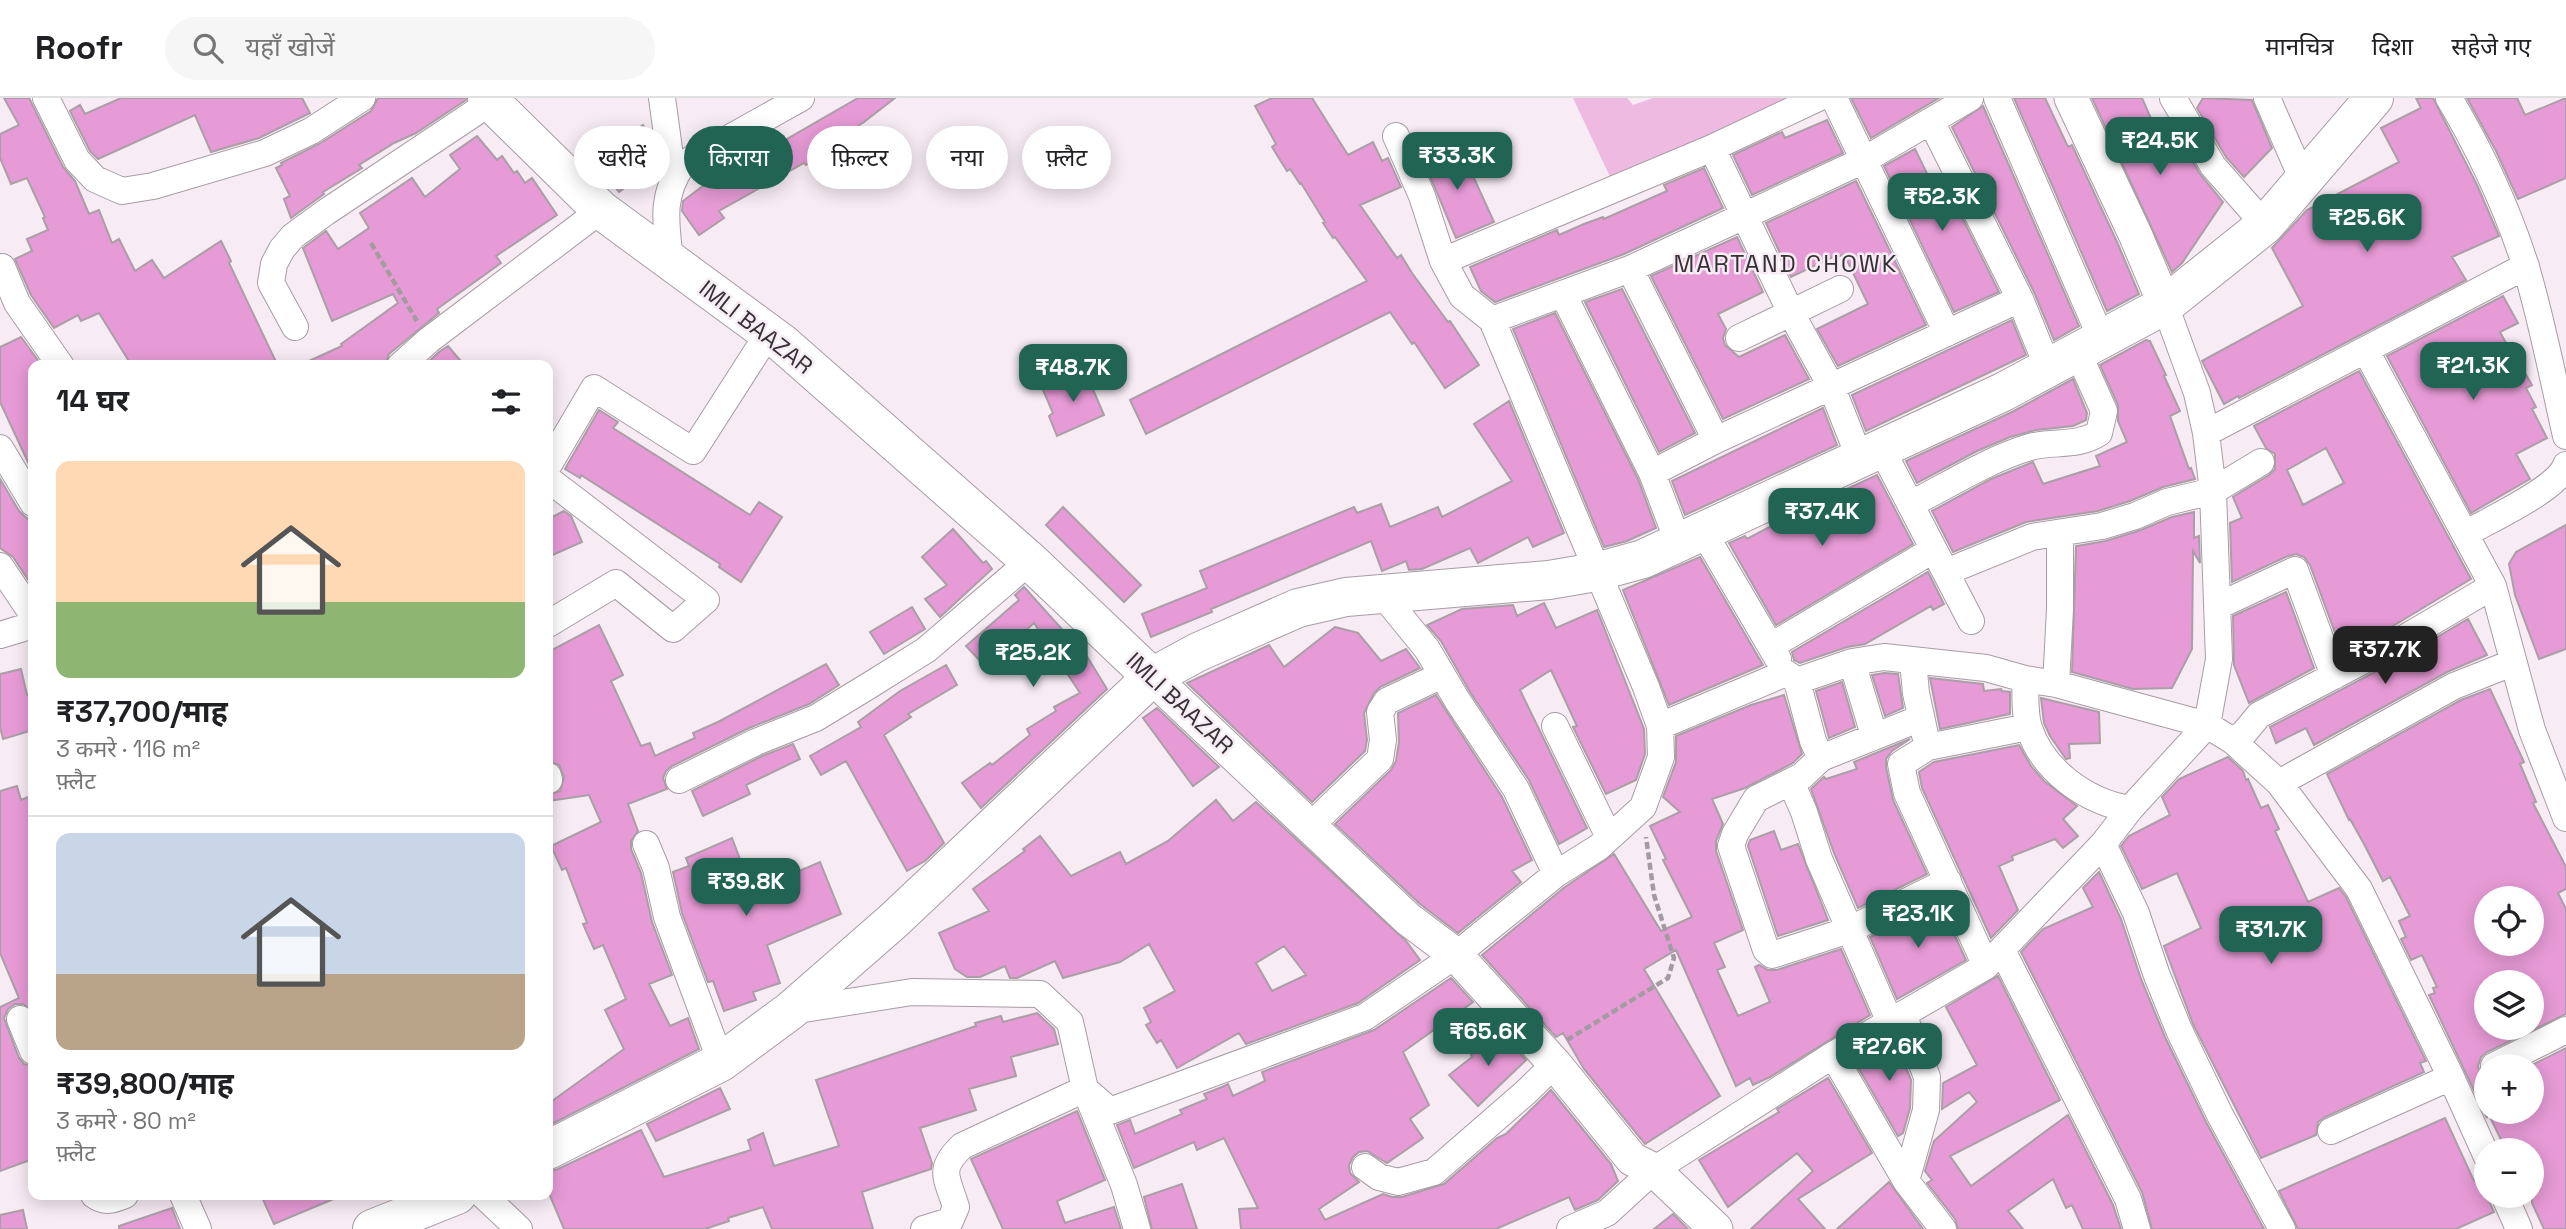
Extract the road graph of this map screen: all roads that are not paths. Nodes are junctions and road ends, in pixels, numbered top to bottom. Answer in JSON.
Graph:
{"nodes":[{"id":1,"x":362,"y":98,"type":"edge"},
{"id":2,"x":662,"y":98,"type":"edge"},
{"id":3,"x":801,"y":98,"type":"edge"},
{"id":4,"x":1818,"y":98,"type":"edge"},
{"id":5,"x":1834,"y":98,"type":"edge"},
{"id":6,"x":1970,"y":98,"type":"edge"},
{"id":7,"x":1997,"y":98,"type":"edge"},
{"id":8,"x":2071,"y":98,"type":"edge"},
{"id":9,"x":2173,"y":98,"type":"edge"},
{"id":10,"x":2267,"y":98,"type":"edge"},
{"id":11,"x":2374,"y":98,"type":"edge"},
{"id":12,"x":2449,"y":98,"type":"edge"},
{"id":13,"x":48,"y":99,"type":"edge"},
{"id":14,"x":489,"y":100,"type":"edge"},
{"id":15,"x":1931,"y":121,"type":"junction"},
{"id":16,"x":1395,"y":136,"type":"dead end"},
{"id":17,"x":1712,"y":148,"type":"junction"},
{"id":18,"x":1864,"y":160,"type":"junction"},
{"id":19,"x":673,"y":178,"type":"junction"},
{"id":20,"x":2303,"y":180,"type":"junction"},
{"id":21,"x":601,"y":210,"type":"junction"},
{"id":22,"x":1744,"y":216,"type":"junction"},
{"id":23,"x":2265,"y":225,"type":"junction"},
{"id":24,"x":670,"y":260,"type":"junction"},
{"id":25,"x":1443,"y":261,"type":"junction"},
{"id":26,"x":2526,"y":266,"type":"junction"},
{"id":27,"x":2,"y":267,"type":"dead end"},
{"id":28,"x":1630,"y":269,"type":"junction"},
{"id":29,"x":1840,"y":289,"type":"dead end"},
{"id":30,"x":1563,"y":294,"type":"junction"},
{"id":31,"x":2020,"y":299,"type":"junction"},
{"id":32,"x":2165,"y":306,"type":"junction"},
{"id":33,"x":1791,"y":313,"type":"junction"},
{"id":34,"x":1492,"y":320,"type":"junction"},
{"id":35,"x":295,"y":327,"type":"dead end"},
{"id":36,"x":768,"y":334,"type":"junction"},
{"id":37,"x":1947,"y":334,"type":"junction"},
{"id":38,"x":1739,"y":338,"type":"dead end"},
{"id":39,"x":2366,"y":351,"type":"junction"},
{"id":40,"x":2076,"y":354,"type":"junction"},
{"id":41,"x":57,"y":360,"type":"edge"},
{"id":42,"x":407,"y":360,"type":"edge"},
{"id":43,"x":1832,"y":388,"type":"junction"},
{"id":44,"x":2206,"y":433,"type":"junction"},
{"id":45,"x":2566,"y":436,"type":"edge"},
{"id":46,"x":1717,"y":440,"type":"junction"},
{"id":47,"x":0,"y":448,"type":"edge"},
{"id":48,"x":1870,"y":453,"type":"junction"},
{"id":49,"x":553,"y":458,"type":"edge"},
{"id":50,"x":2261,"y":462,"type":"dead end"},
{"id":51,"x":2566,"y":465,"type":"edge"},
{"id":52,"x":25,"y":472,"type":"edge"},
{"id":53,"x":1652,"y":474,"type":"junction"},
{"id":54,"x":553,"y":483,"type":"edge"},
{"id":55,"x":2213,"y":491,"type":"junction"},
{"id":56,"x":1911,"y":504,"type":"junction"},
{"id":57,"x":2060,"y":533,"type":"junction"},
{"id":58,"x":2465,"y":534,"type":"junction"},
{"id":59,"x":1691,"y":537,"type":"junction"},
{"id":60,"x":1030,"y":561,"type":"junction"},
{"id":61,"x":1940,"y":561,"type":"junction"},
{"id":62,"x":0,"y":566,"type":"edge"},
{"id":63,"x":1596,"y":572,"type":"junction"},
{"id":64,"x":2493,"y":586,"type":"junction"},
{"id":65,"x":1382,"y":594,"type":"junction"},
{"id":66,"x":2218,"y":606,"type":"junction"},
{"id":67,"x":28,"y":608,"type":"edge"},
{"id":68,"x":553,"y":621,"type":"edge"},
{"id":69,"x":1971,"y":621,"type":"dead end"},
{"id":70,"x":28,"y":627,"type":"edge"},
{"id":71,"x":0,"y":635,"type":"edge"},
{"id":72,"x":1771,"y":646,"type":"junction"},
{"id":73,"x":1913,"y":661,"type":"junction"},
{"id":74,"x":1852,"y":662,"type":"junction"},
{"id":75,"x":2512,"y":663,"type":"junction"},
{"id":76,"x":1442,"y":675,"type":"junction"},
{"id":77,"x":2334,"y":676,"type":"junction"},
{"id":78,"x":1152,"y":677,"type":"junction"},
{"id":79,"x":1792,"y":677,"type":"junction"},
{"id":80,"x":2025,"y":679,"type":"junction"},
{"id":81,"x":2056,"y":684,"type":"junction"},
{"id":82,"x":1921,"y":718,"type":"junction"},
{"id":83,"x":2207,"y":725,"type":"junction"},
{"id":84,"x":1555,"y":726,"type":"dead end"},
{"id":85,"x":1660,"y":726,"type":"junction"},
{"id":86,"x":2028,"y":727,"type":"junction"},
{"id":87,"x":1874,"y":735,"type":"junction"},
{"id":88,"x":2233,"y":741,"type":"junction"},
{"id":89,"x":1928,"y":747,"type":"junction"},
{"id":90,"x":1821,"y":758,"type":"junction"},
{"id":91,"x":679,"y":780,"type":"dead end"},
{"id":92,"x":1791,"y":782,"type":"junction"},
{"id":93,"x":2279,"y":783,"type":"junction"},
{"id":94,"x":2130,"y":809,"type":"junction"},
{"id":95,"x":2566,"y":818,"type":"edge"},
{"id":96,"x":1310,"y":826,"type":"junction"},
{"id":97,"x":1609,"y":837,"type":"junction"},
{"id":98,"x":646,"y":844,"type":"dead end"},
{"id":99,"x":2103,"y":844,"type":"junction"},
{"id":100,"x":1556,"y":874,"type":"junction"},
{"id":101,"x":1948,"y":881,"type":"junction"},
{"id":102,"x":1849,"y":930,"type":"junction"},
{"id":103,"x":1456,"y":955,"type":"junction"},
{"id":104,"x":1994,"y":958,"type":"junction"},
{"id":105,"x":790,"y":1011,"type":"junction"},
{"id":106,"x":1897,"y":1018,"type":"junction"},
{"id":107,"x":20,"y":1019,"type":"dead end"},
{"id":108,"x":2566,"y":1030,"type":"edge"},
{"id":109,"x":28,"y":1039,"type":"edge"},
{"id":110,"x":1558,"y":1054,"type":"junction"},
{"id":111,"x":2518,"y":1054,"type":"edge"},
{"id":112,"x":1833,"y":1055,"type":"junction"},
{"id":113,"x":721,"y":1062,"type":"junction"},
{"id":114,"x":2474,"y":1075,"type":"edge"},
{"id":115,"x":2453,"y":1082,"type":"junction"},
{"id":116,"x":1085,"y":1089,"type":"junction"},
{"id":117,"x":2331,"y":1131,"type":"dead end"},
{"id":118,"x":2478,"y":1138,"type":"edge"},
{"id":119,"x":553,"y":1147,"type":"edge"},
{"id":120,"x":1365,"y":1167,"type":"dead end"},
{"id":121,"x":1654,"y":1170,"type":"junction"},
{"id":122,"x":1906,"y":1181,"type":"junction"},
{"id":123,"x":185,"y":1200,"type":"edge"},
{"id":124,"x":444,"y":1200,"type":"edge"},
{"id":125,"x":488,"y":1200,"type":"edge"},
{"id":126,"x":2510,"y":1208,"type":"edge"},
{"id":127,"x":1598,"y":1224,"type":"edge"},
{"id":128,"x":198,"y":1229,"type":"edge"},
{"id":129,"x":372,"y":1229,"type":"edge"},
{"id":130,"x":519,"y":1229,"type":"edge"},
{"id":131,"x":924,"y":1229,"type":"edge"},
{"id":132,"x":1138,"y":1229,"type":"edge"},
{"id":133,"x":1570,"y":1229,"type":"edge"},
{"id":134,"x":1716,"y":1229,"type":"edge"},
{"id":135,"x":1943,"y":1229,"type":"edge"},
{"id":136,"x":2137,"y":1229,"type":"edge"},
{"id":137,"x":2282,"y":1229,"type":"edge"},
{"id":138,"x":2519,"y":1229,"type":"edge"}],
"edges":[{"from":1,"to":13,"type":"street"},
{"from":2,"to":19,"type":"street"},
{"from":3,"to":19,"type":"street"},
{"from":4,"to":17,"type":"street"},
{"from":5,"to":18,"type":"street"},
{"from":6,"to":15,"type":"street"},
{"from":7,"to":40,"type":"street"},
{"from":8,"to":32,"type":"street"},
{"from":9,"to":23,"type":"street"},
{"from":10,"to":20,"type":"street"},
{"from":11,"to":20,"type":"main road"},
{"from":12,"to":26,"type":"street"},
{"from":14,"to":21,"type":"main road","name":"IMLI BAAZAR"},
{"from":14,"to":35,"type":"street"},
{"from":15,"to":18,"type":"street"},
{"from":15,"to":31,"type":"street"},
{"from":16,"to":25,"type":"street"},
{"from":17,"to":22,"type":"street"},
{"from":17,"to":25,"type":"street"},
{"from":18,"to":22,"type":"street"},
{"from":18,"to":37,"type":"street"},
{"from":19,"to":24,"type":"street"},
{"from":20,"to":23,"type":"main road"},
{"from":21,"to":24,"type":"main road","name":"IMLI BAAZAR"},
{"from":21,"to":42,"type":"street"},
{"from":22,"to":28,"type":"street"},
{"from":22,"to":33,"type":"street"},
{"from":23,"to":32,"type":"main road"},
{"from":24,"to":36,"type":"main road","name":"IMLI BAAZAR"},
{"from":25,"to":34,"type":"street"},
{"from":26,"to":39,"type":"street"},
{"from":26,"to":45,"type":"street"},
{"from":27,"to":41,"type":"street"},
{"from":28,"to":30,"type":"street"},
{"from":28,"to":46,"type":"street"},
{"from":29,"to":33,"type":"street"},
{"from":30,"to":34,"type":"street"},
{"from":30,"to":53,"type":"street"},
{"from":31,"to":37,"type":"street"},
{"from":31,"to":40,"type":"street"},
{"from":32,"to":40,"type":"main road"},
{"from":32,"to":44,"type":"street"},
{"from":33,"to":38,"type":"street"},
{"from":33,"to":43,"type":"street"},
{"from":34,"to":63,"type":"street"},
{"from":36,"to":49,"type":"street"},
{"from":36,"to":60,"type":"main road","name":"IMLI BAAZAR"},
{"from":37,"to":43,"type":"street"},
{"from":39,"to":44,"type":"street"},
{"from":39,"to":58,"type":"street"},
{"from":40,"to":48,"type":"main road"},
{"from":40,"to":56,"type":"street"},
{"from":43,"to":46,"type":"street"},
{"from":43,"to":48,"type":"street"},
{"from":44,"to":55,"type":"street"},
{"from":46,"to":53,"type":"street"},
{"from":47,"to":52,"type":"street"},
{"from":48,"to":56,"type":"street"},
{"from":48,"to":59,"type":"main road"},
{"from":50,"to":55,"type":"street"},
{"from":51,"to":58,"type":"street"},
{"from":53,"to":59,"type":"street"},
{"from":54,"to":68,"type":"street"},
{"from":55,"to":57,"type":"street"},
{"from":55,"to":66,"type":"street"},
{"from":56,"to":61,"type":"street"},
{"from":57,"to":61,"type":"street"},
{"from":57,"to":81,"type":"street"},
{"from":58,"to":64,"type":"street"},
{"from":59,"to":63,"type":"main road"},
{"from":59,"to":72,"type":"street"},
{"from":60,"to":78,"type":"main road","name":"IMLI BAAZAR"},
{"from":60,"to":91,"type":"street"},
{"from":61,"to":69,"type":"street"},
{"from":61,"to":72,"type":"street"},
{"from":62,"to":67,"type":"street"},
{"from":63,"to":65,"type":"main road"},
{"from":63,"to":85,"type":"street"},
{"from":64,"to":75,"type":"street"},
{"from":64,"to":77,"type":"street"},
{"from":65,"to":76,"type":"street"},
{"from":65,"to":78,"type":"main road"},
{"from":66,"to":77,"type":"street"},
{"from":66,"to":83,"type":"street"},
{"from":70,"to":71,"type":"street"},
{"from":72,"to":79,"type":"street"},
{"from":73,"to":74,"type":"street"},
{"from":73,"to":80,"type":"street"},
{"from":73,"to":82,"type":"street"},
{"from":74,"to":79,"type":"street"},
{"from":74,"to":87,"type":"street"},
{"from":75,"to":93,"type":"street"},
{"from":75,"to":95,"type":"street"},
{"from":76,"to":96,"type":"street"},
{"from":76,"to":100,"type":"street"},
{"from":77,"to":88,"type":"street"},
{"from":78,"to":96,"type":"street","name":"IMLI BAAZAR"},
{"from":78,"to":105,"type":"main road"},
{"from":79,"to":85,"type":"street"},
{"from":79,"to":90,"type":"street"},
{"from":80,"to":81,"type":"street"},
{"from":80,"to":86,"type":"street"},
{"from":81,"to":83,"type":"street"},
{"from":82,"to":87,"type":"street"},
{"from":82,"to":89,"type":"street"},
{"from":83,"to":88,"type":"street"},
{"from":83,"to":94,"type":"street"},
{"from":84,"to":97,"type":"street"},
{"from":85,"to":97,"type":"street"},
{"from":86,"to":89,"type":"street"},
{"from":86,"to":94,"type":"street"},
{"from":87,"to":90,"type":"street"},
{"from":88,"to":93,"type":"street"},
{"from":89,"to":101,"type":"street"},
{"from":90,"to":92,"type":"street"},
{"from":92,"to":102,"type":"street"},
{"from":92,"to":102,"type":"street"},
{"from":93,"to":115,"type":"street"},
{"from":94,"to":99,"type":"street"},
{"from":96,"to":103,"type":"street","name":"IMLI BAAZAR"},
{"from":97,"to":100,"type":"street"},
{"from":98,"to":113,"type":"street"},
{"from":99,"to":104,"type":"street"},
{"from":99,"to":137,"type":"street"},
{"from":100,"to":103,"type":"street"},
{"from":101,"to":102,"type":"street"},
{"from":101,"to":104,"type":"street"},
{"from":102,"to":106,"type":"street"},
{"from":103,"to":110,"type":"street","name":"IMLI BAAZAR"},
{"from":103,"to":116,"type":"street"},
{"from":104,"to":106,"type":"street"},
{"from":104,"to":136,"type":"street"},
{"from":105,"to":113,"type":"main road"},
{"from":105,"to":116,"type":"street"},
{"from":106,"to":112,"type":"street"},
{"from":106,"to":122,"type":"street"},
{"from":107,"to":109,"type":"street"},
{"from":108,"to":111,"type":"street"},
{"from":110,"to":120,"type":"street"},
{"from":110,"to":121,"type":"street","name":"IMLI BAAZAR"},
{"from":112,"to":121,"type":"street"},
{"from":112,"to":122,"type":"street"},
{"from":113,"to":119,"type":"main road"},
{"from":114,"to":115,"type":"street"},
{"from":115,"to":117,"type":"street"},
{"from":115,"to":118,"type":"street"},
{"from":116,"to":131,"type":"street"},
{"from":116,"to":132,"type":"street"},
{"from":121,"to":127,"type":"street"},
{"from":121,"to":134,"type":"street","name":"IMLI BAAZAR"},
{"from":122,"to":135,"type":"street"},
{"from":123,"to":128,"type":"street"},
{"from":124,"to":129,"type":"main road"},
{"from":125,"to":130,"type":"street"},
{"from":126,"to":138,"type":"street"},
{"from":127,"to":133,"type":"street"}]}
